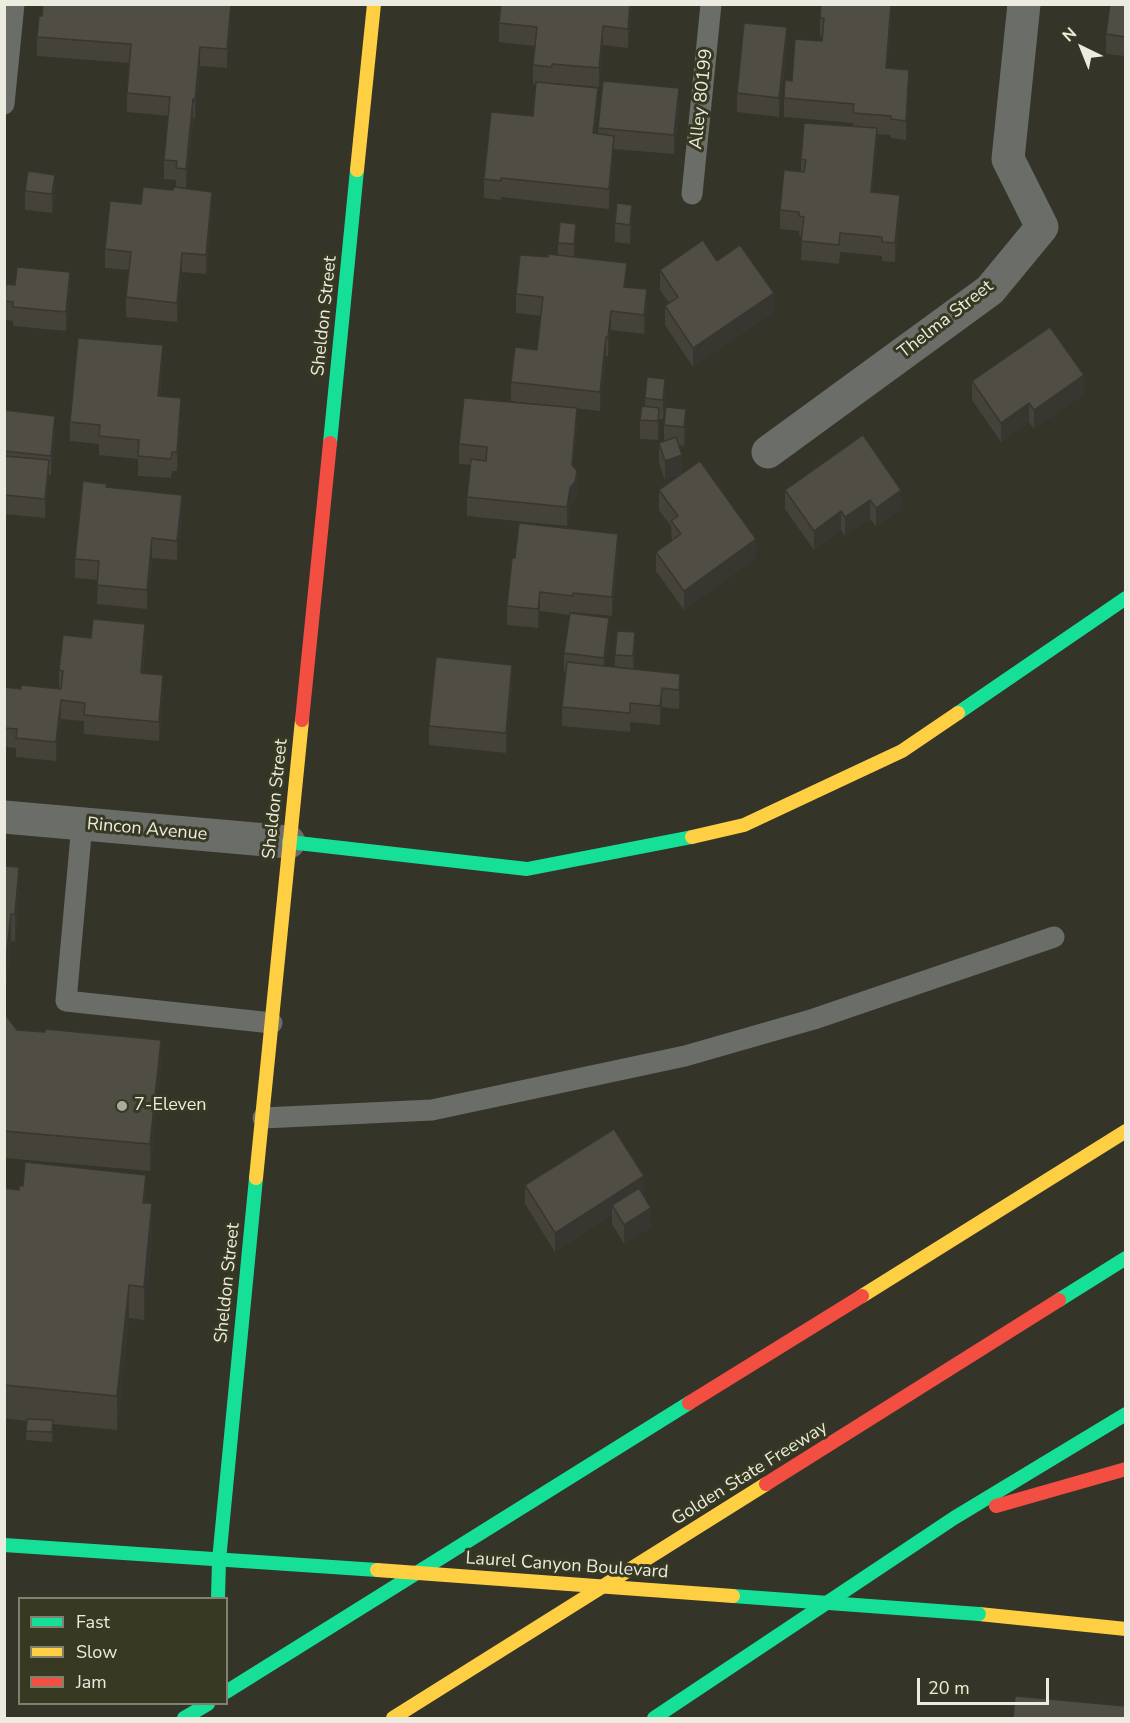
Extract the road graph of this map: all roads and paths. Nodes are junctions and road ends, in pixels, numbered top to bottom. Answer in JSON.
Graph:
{"nodes":[{"id":1,"x":14,"y":4,"type":"edge"},
{"id":2,"x":374,"y":4,"type":"edge"},
{"id":3,"x":711,"y":4,"type":"edge"},
{"id":4,"x":1024,"y":4,"type":"edge"},
{"id":5,"x":4,"y":104,"type":"edge"},
{"id":6,"x":692,"y":194,"type":"dead end"},
{"id":7,"x":768,"y":452,"type":"dead end"},
{"id":8,"x":1125,"y":598,"type":"edge"},
{"id":9,"x":4,"y":817,"type":"edge"},
{"id":10,"x":82,"y":824,"type":"junction"},
{"id":11,"x":289,"y":843,"type":"junction"},
{"id":12,"x":1054,"y":936,"type":"dead end"},
{"id":13,"x":272,"y":1023,"type":"junction"},
{"id":14,"x":263,"y":1118,"type":"junction"},
{"id":15,"x":1125,"y":1131,"type":"edge"},
{"id":16,"x":1125,"y":1258,"type":"edge"},
{"id":17,"x":1125,"y":1414,"type":"edge"},
{"id":18,"x":1125,"y":1469,"type":"edge"},
{"id":19,"x":954,"y":1518,"type":"junction"},
{"id":20,"x":4,"y":1545,"type":"edge"},
{"id":21,"x":219,"y":1560,"type":"junction"},
{"id":22,"x":218,"y":1597,"type":"edge"},
{"id":23,"x":1125,"y":1629,"type":"edge"},
{"id":24,"x":228,"y":1691,"type":"edge"},
{"id":25,"x":207,"y":1705,"type":"edge"},
{"id":26,"x":184,"y":1719,"type":"edge"},
{"id":27,"x":393,"y":1719,"type":"edge"},
{"id":28,"x":654,"y":1719,"type":"edge"}],
"edges":[{"from":1,"to":5,"type":"lane"},
{"from":2,"to":11,"type":"main road","name":"Sheldon Street"},
{"from":3,"to":6,"type":"lane","name":"Alley 80199"},
{"from":4,"to":7,"type":"street","name":"Thelma Street"},
{"from":8,"to":11,"type":"main road"},
{"from":9,"to":10,"type":"street","name":"Rincon Avenue"},
{"from":10,"to":11,"type":"street","name":"Rincon Avenue"},
{"from":10,"to":13,"type":"lane"},
{"from":11,"to":13,"type":"main road","name":"Sheldon Street"},
{"from":12,"to":14,"type":"lane"},
{"from":13,"to":14,"type":"main road","name":"Sheldon Street"},
{"from":14,"to":21,"type":"main road","name":"Sheldon Street"},
{"from":15,"to":24,"type":"main road"},
{"from":16,"to":27,"type":"main road","name":"Golden State Freeway"},
{"from":17,"to":19,"type":"main road"},
{"from":18,"to":19,"type":"main road"},
{"from":19,"to":28,"type":"main road"},
{"from":20,"to":21,"type":"main road","name":"Laurel Canyon Boulevard"},
{"from":21,"to":22,"type":"main road","name":"Sheldon Street"},
{"from":21,"to":23,"type":"main road","name":"Laurel Canyon Boulevard","bridge":true},
{"from":25,"to":26,"type":"main road"}]}
